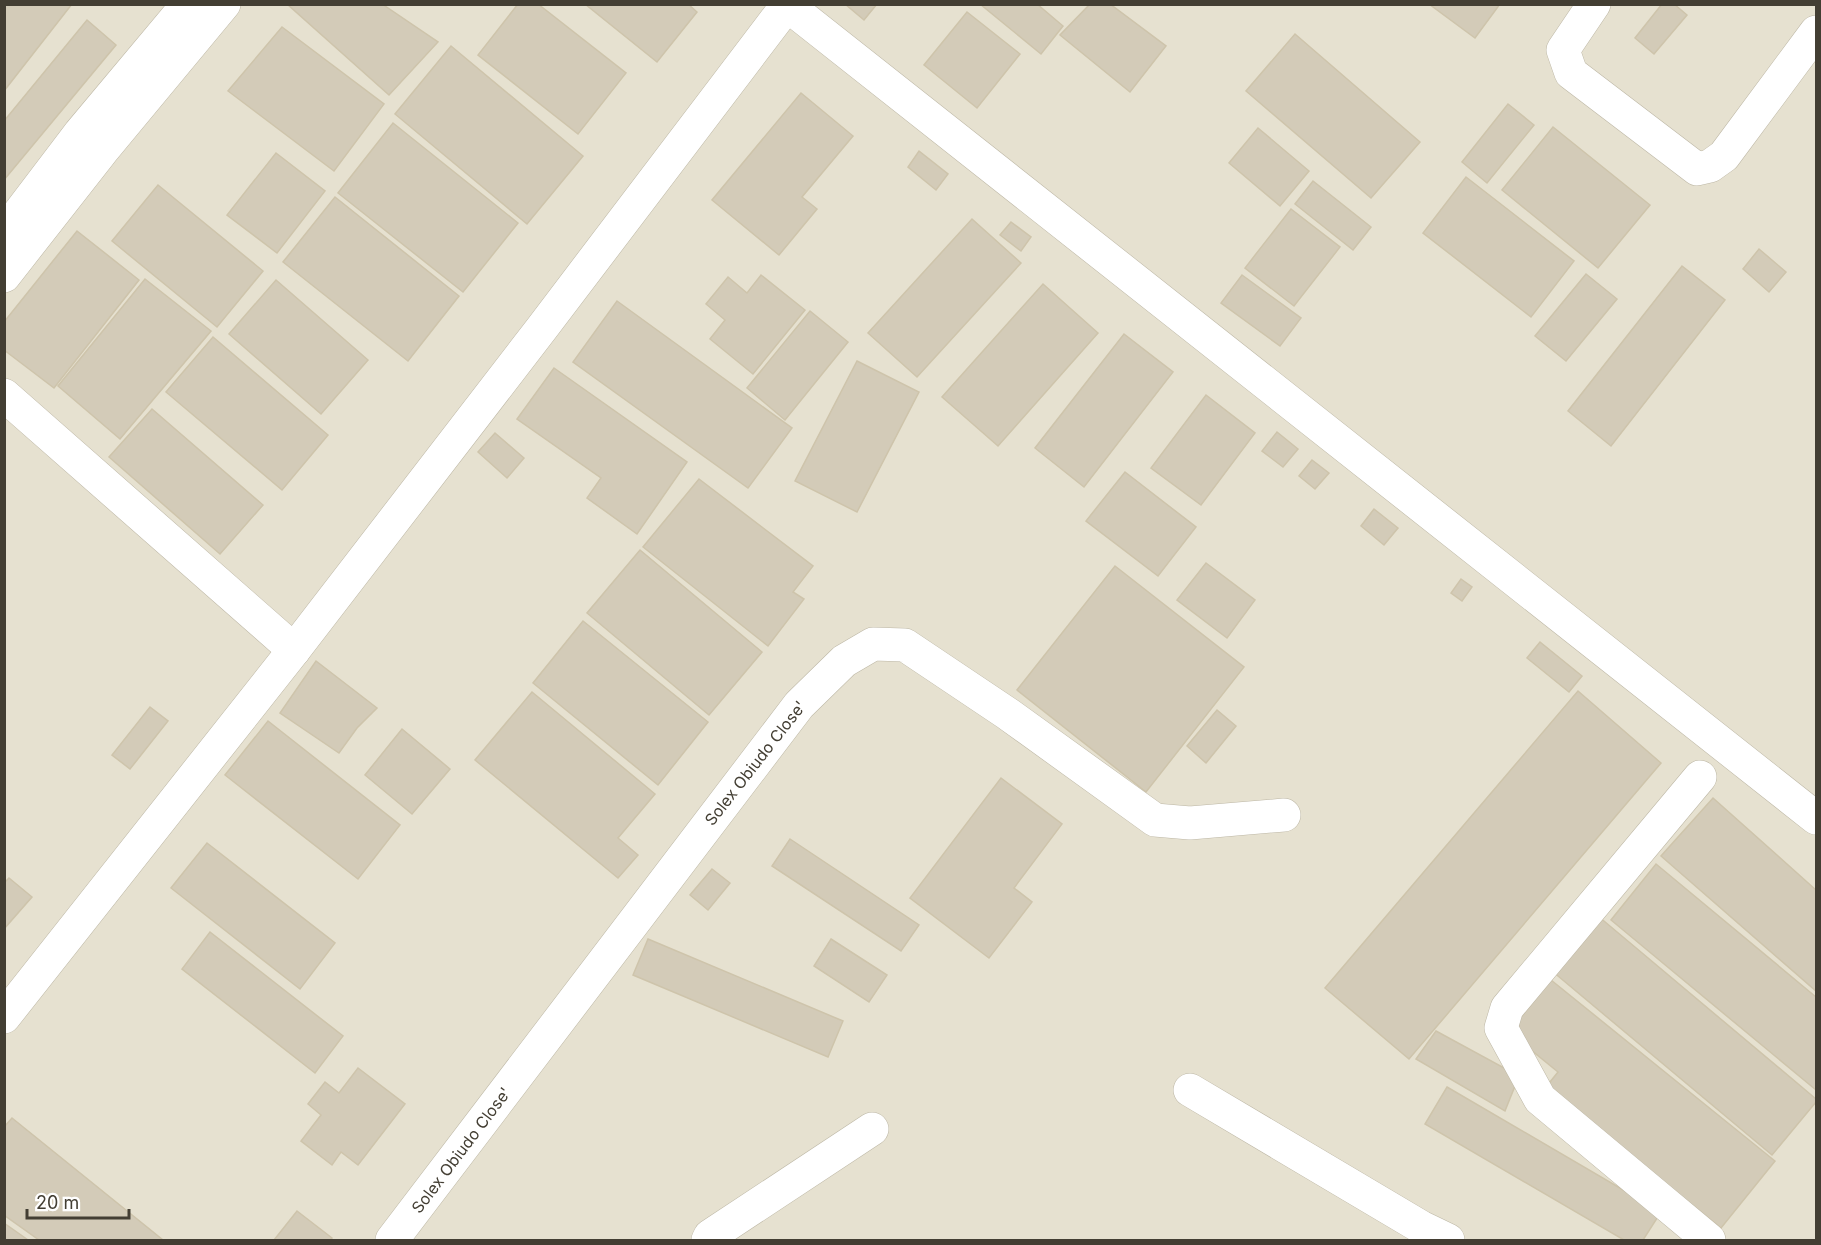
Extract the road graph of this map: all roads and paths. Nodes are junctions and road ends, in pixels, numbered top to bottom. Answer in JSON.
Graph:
{"nodes":[{"id":1,"x":188,"y":4,"type":"edge"},
{"id":2,"x":225,"y":4,"type":"edge"},
{"id":3,"x":1594,"y":4,"type":"edge"},
{"id":4,"x":788,"y":5,"type":"edge"},
{"id":5,"x":1816,"y":32,"type":"edge"},
{"id":6,"x":4,"y":233,"type":"edge"},
{"id":7,"x":4,"y":276,"type":"edge"},
{"id":8,"x":4,"y":395,"type":"edge"},
{"id":9,"x":294,"y":650,"type":"junction"},
{"id":10,"x":1700,"y":777,"type":"dead end"},
{"id":11,"x":1284,"y":814,"type":"dead end"},
{"id":12,"x":1816,"y":818,"type":"edge"},
{"id":13,"x":4,"y":1017,"type":"edge"},
{"id":14,"x":1190,"y":1090,"type":"dead end"},
{"id":15,"x":872,"y":1129,"type":"dead end"},
{"id":16,"x":392,"y":1240,"type":"edge"},
{"id":17,"x":708,"y":1240,"type":"edge"},
{"id":18,"x":1449,"y":1240,"type":"edge"},
{"id":19,"x":1709,"y":1240,"type":"edge"}],
"edges":[{"from":1,"to":6,"type":"street"},
{"from":2,"to":7,"type":"street"},
{"from":3,"to":5,"type":"street"},
{"from":4,"to":9,"type":"street"},
{"from":4,"to":12,"type":"street"},
{"from":8,"to":9,"type":"street"},
{"from":9,"to":13,"type":"street"},
{"from":10,"to":19,"type":"street"},
{"from":11,"to":16,"type":"street","name":"Solex Obiudo Close'"},
{"from":14,"to":18,"type":"street"},
{"from":15,"to":17,"type":"street"}]}
